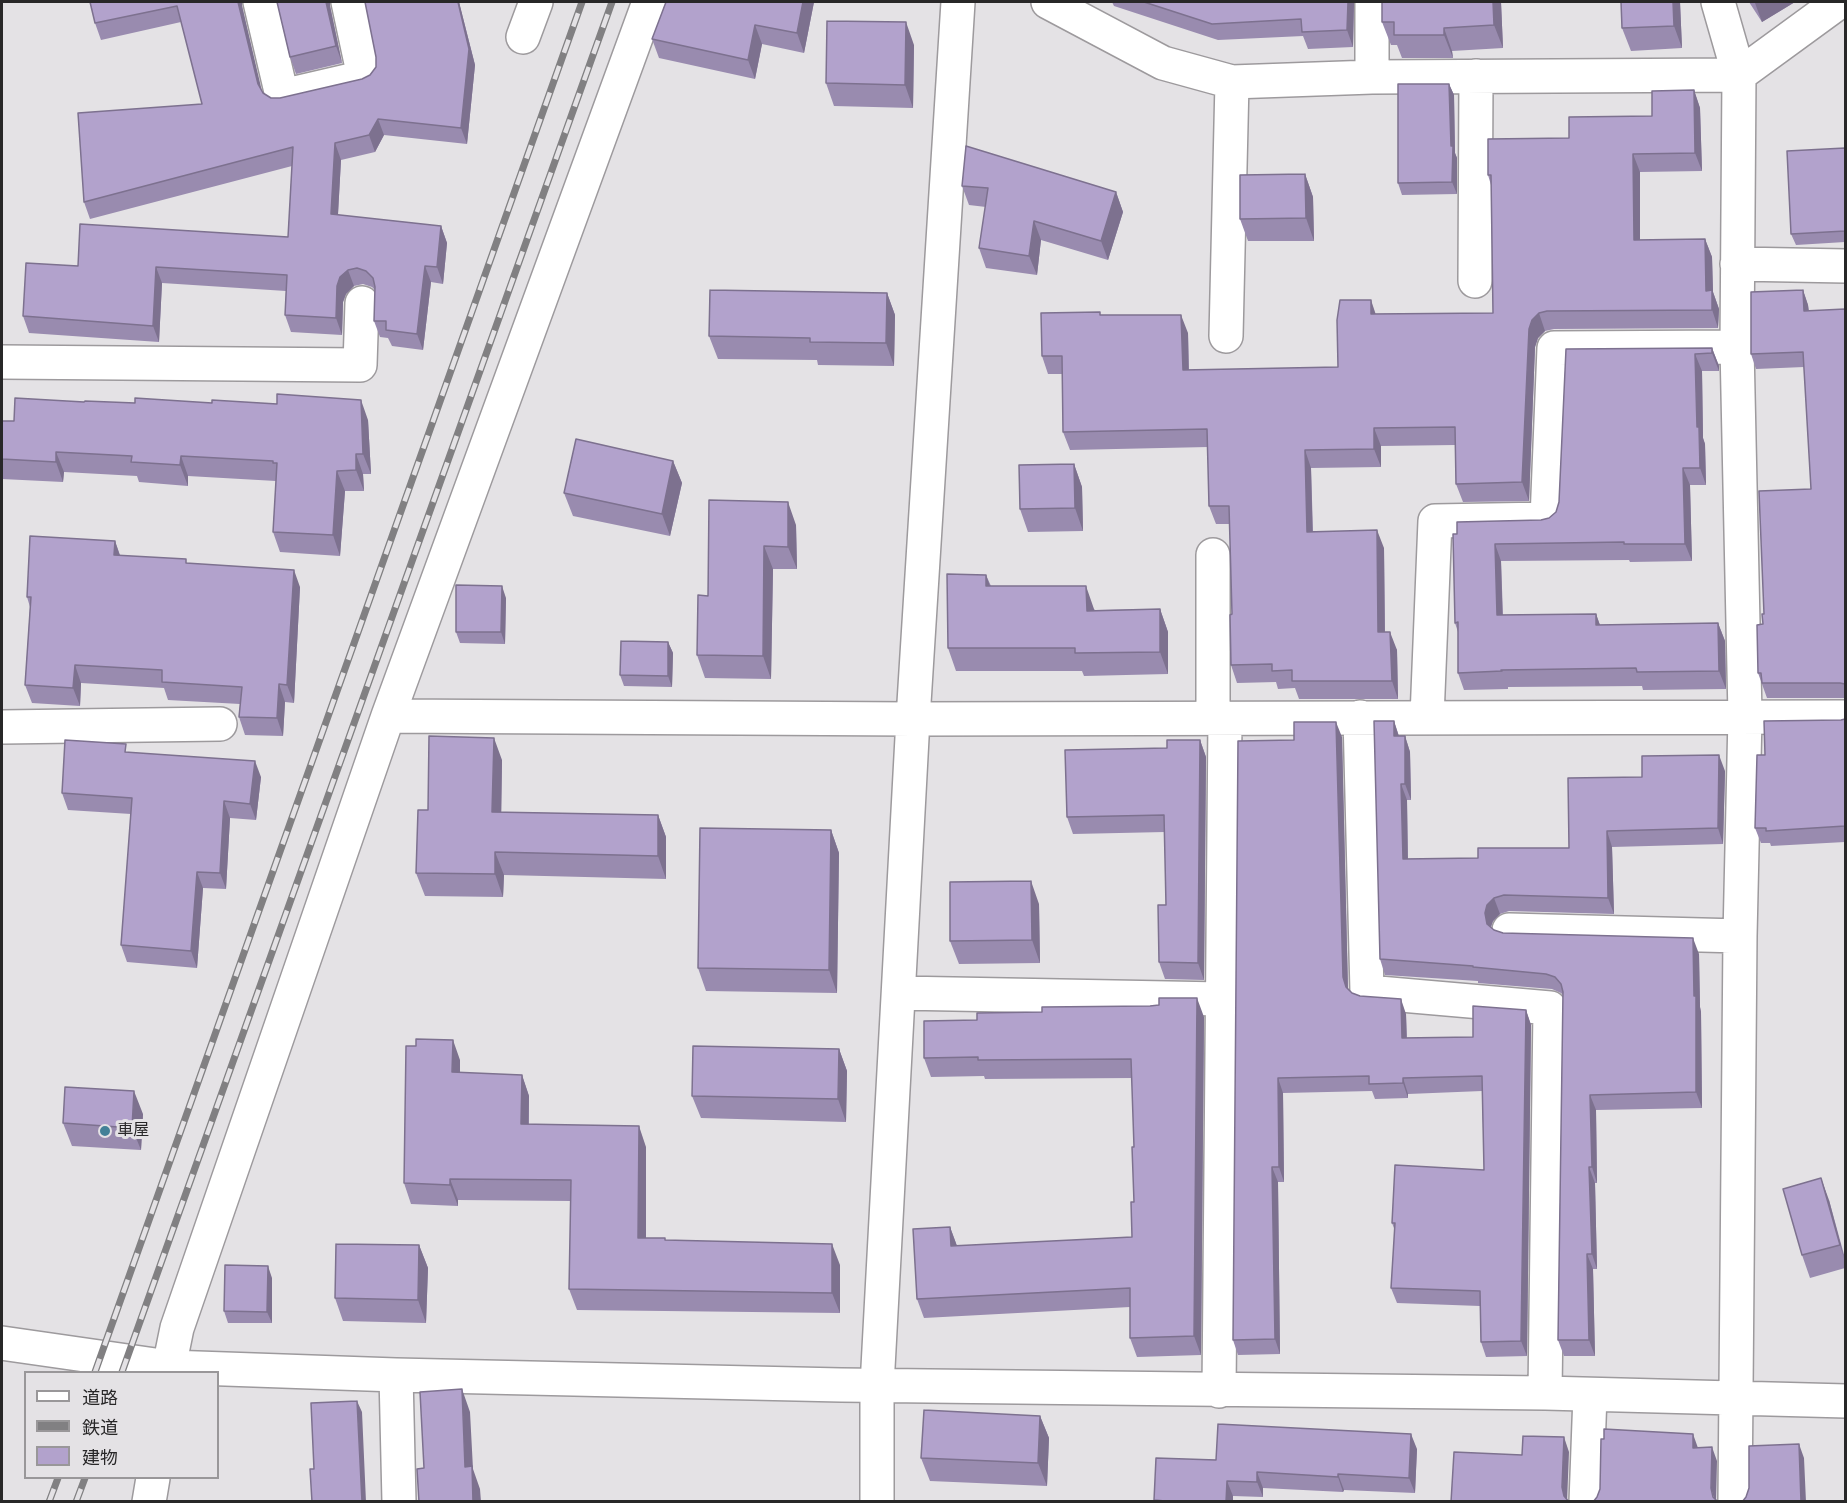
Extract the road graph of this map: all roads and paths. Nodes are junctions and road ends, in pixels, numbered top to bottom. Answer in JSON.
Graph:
{"nodes":[{"id":1,"x":260,"y":2,"type":"edge"},
{"id":2,"x":348,"y":2,"type":"edge"},
{"id":3,"x":536,"y":2,"type":"edge"},
{"id":4,"x":649,"y":2,"type":"edge"},
{"id":5,"x":958,"y":2,"type":"edge"},
{"id":6,"x":1048,"y":2,"type":"edge"},
{"id":7,"x":1372,"y":2,"type":"edge"},
{"id":8,"x":1718,"y":2,"type":"edge"},
{"id":9,"x":1839,"y":2,"type":"edge"},
{"id":10,"x":523,"y":37,"type":"dead end"},
{"id":11,"x":1738,"y":75,"type":"junction"},
{"id":12,"x":1476,"y":76,"type":"junction"},
{"id":13,"x":1372,"y":77,"type":"junction"},
{"id":14,"x":1232,"y":82,"type":"junction"},
{"id":15,"x":1737,"y":264,"type":"junction"},
{"id":16,"x":1845,"y":266,"type":"edge"},
{"id":17,"x":1475,"y":281,"type":"dead end"},
{"id":18,"x":362,"y":303,"type":"dead end"},
{"id":19,"x":1226,"y":336,"type":"dead end"},
{"id":20,"x":1737,"y":347,"type":"junction"},
{"id":21,"x":2,"y":362,"type":"edge"},
{"id":22,"x":1213,"y":555,"type":"dead end"},
{"id":23,"x":388,"y":716,"type":"junction"},
{"id":24,"x":1745,"y":716,"type":"junction"},
{"id":25,"x":1360,"y":717,"type":"junction"},
{"id":26,"x":1427,"y":717,"type":"junction"},
{"id":27,"x":1845,"y":717,"type":"edge"},
{"id":28,"x":1219,"y":718,"type":"junction"},
{"id":29,"x":913,"y":719,"type":"junction"},
{"id":30,"x":220,"y":724,"type":"dead end"},
{"id":31,"x":2,"y":728,"type":"edge"},
{"id":32,"x":1509,"y":930,"type":"dead end"},
{"id":33,"x":1740,"y":936,"type":"junction"},
{"id":34,"x":899,"y":993,"type":"junction"},
{"id":35,"x":1222,"y":999,"type":"junction"},
{"id":36,"x":2,"y":1343,"type":"edge"},
{"id":37,"x":169,"y":1370,"type":"edge"},
{"id":38,"x":214,"y":1371,"type":"edge"},
{"id":39,"x":219,"y":1371,"type":"edge"},
{"id":40,"x":396,"y":1375,"type":"junction"},
{"id":41,"x":877,"y":1386,"type":"junction"},
{"id":42,"x":1219,"y":1390,"type":"junction"},
{"id":43,"x":1545,"y":1393,"type":"junction"},
{"id":44,"x":1590,"y":1395,"type":"junction"},
{"id":45,"x":1736,"y":1398,"type":"junction"},
{"id":46,"x":1845,"y":1401,"type":"edge"},
{"id":47,"x":153,"y":1479,"type":"edge"},
{"id":48,"x":149,"y":1502,"type":"edge"},
{"id":49,"x":399,"y":1502,"type":"edge"},
{"id":50,"x":877,"y":1502,"type":"edge"},
{"id":51,"x":1587,"y":1502,"type":"edge"},
{"id":52,"x":1735,"y":1502,"type":"edge"}],
"edges":[{"from":1,"to":2,"type":"street"},
{"from":3,"to":10,"type":"street"},
{"from":4,"to":23,"type":"street"},
{"from":5,"to":29,"type":"street"},
{"from":6,"to":14,"type":"street"},
{"from":7,"to":13,"type":"street"},
{"from":8,"to":11,"type":"street"},
{"from":9,"to":11,"type":"street"},
{"from":11,"to":12,"type":"street"},
{"from":11,"to":15,"type":"street"},
{"from":12,"to":13,"type":"street"},
{"from":12,"to":17,"type":"street"},
{"from":13,"to":14,"type":"street"},
{"from":14,"to":19,"type":"street"},
{"from":15,"to":16,"type":"street"},
{"from":15,"to":20,"type":"street"},
{"from":18,"to":21,"type":"street"},
{"from":20,"to":24,"type":"street"},
{"from":20,"to":26,"type":"street"},
{"from":22,"to":28,"type":"street"},
{"from":23,"to":29,"type":"street"},
{"from":23,"to":37,"type":"street"},
{"from":24,"to":26,"type":"street"},
{"from":24,"to":27,"type":"street"},
{"from":24,"to":33,"type":"street"},
{"from":25,"to":26,"type":"street"},
{"from":25,"to":28,"type":"street"},
{"from":25,"to":43,"type":"street"},
{"from":28,"to":29,"type":"street"},
{"from":28,"to":35,"type":"street"},
{"from":29,"to":34,"type":"street"},
{"from":30,"to":31,"type":"street"},
{"from":32,"to":33,"type":"street"},
{"from":33,"to":45,"type":"street"},
{"from":34,"to":35,"type":"street"},
{"from":34,"to":41,"type":"street"},
{"from":35,"to":42,"type":"street"},
{"from":36,"to":37,"type":"street"},
{"from":37,"to":38,"type":"street"},
{"from":39,"to":40,"type":"street"},
{"from":40,"to":41,"type":"street"},
{"from":40,"to":49,"type":"street"},
{"from":41,"to":42,"type":"street"},
{"from":41,"to":50,"type":"street"},
{"from":42,"to":43,"type":"street"},
{"from":43,"to":44,"type":"street"},
{"from":44,"to":45,"type":"street"},
{"from":44,"to":51,"type":"street"},
{"from":45,"to":46,"type":"street"},
{"from":45,"to":52,"type":"street"},
{"from":47,"to":48,"type":"street"}]}
